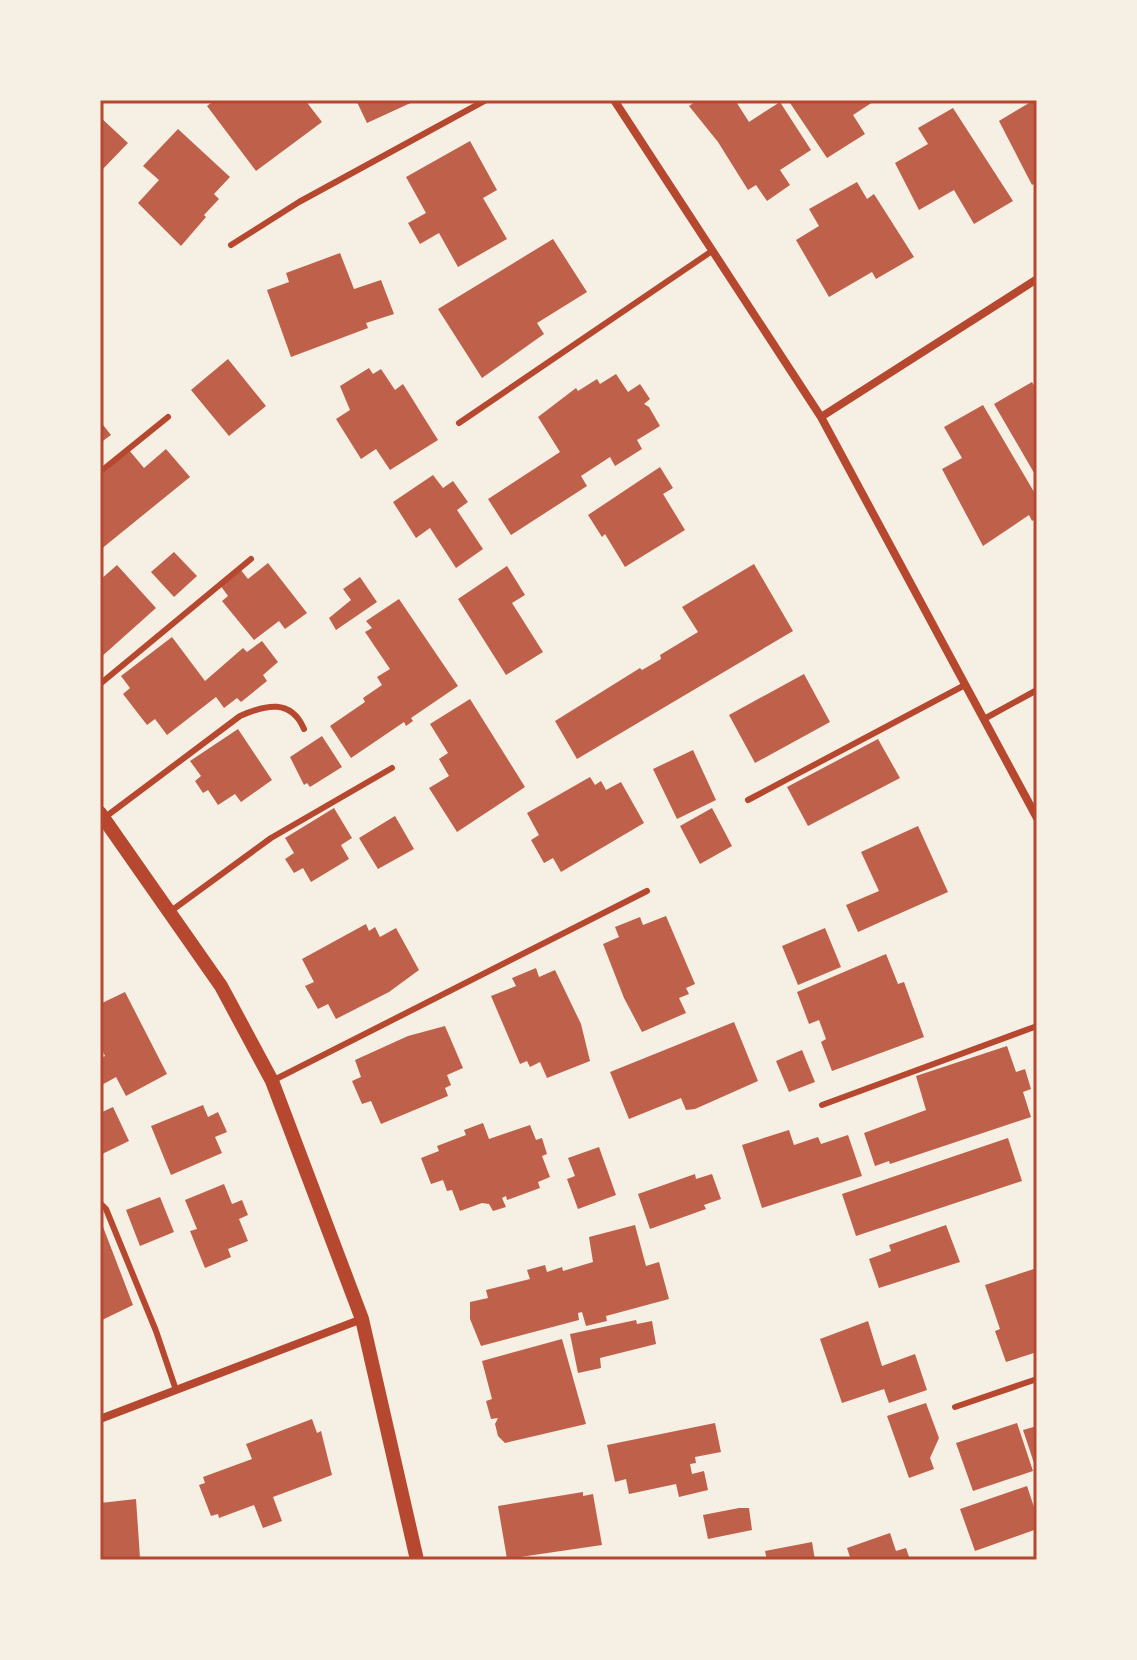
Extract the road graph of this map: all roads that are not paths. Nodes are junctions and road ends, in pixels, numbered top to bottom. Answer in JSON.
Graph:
{"nodes":[{"id":1,"x":486,"y":100,"type":"edge"},
{"id":2,"x":614,"y":100,"type":"edge"},
{"id":3,"x":231,"y":245,"type":"dead end"},
{"id":4,"x":712,"y":251,"type":"junction"},
{"id":5,"x":1037,"y":279,"type":"edge"},
{"id":6,"x":168,"y":417,"type":"dead end"},
{"id":7,"x":821,"y":417,"type":"junction"},
{"id":8,"x":459,"y":423,"type":"dead end"},
{"id":9,"x":100,"y":472,"type":"edge"},
{"id":10,"x":251,"y":559,"type":"dead end"},
{"id":11,"x":100,"y":684,"type":"edge"},
{"id":12,"x":965,"y":685,"type":"junction"},
{"id":13,"x":1037,"y":690,"type":"edge"},
{"id":14,"x":984,"y":719,"type":"junction"},
{"id":15,"x":304,"y":729,"type":"dead end"},
{"id":16,"x":392,"y":768,"type":"dead end"},
{"id":17,"x":748,"y":800,"type":"dead end"},
{"id":18,"x":102,"y":815,"type":"edge"},
{"id":19,"x":1037,"y":818,"type":"edge"},
{"id":20,"x":647,"y":891,"type":"dead end"},
{"id":21,"x":171,"y":911,"type":"junction"},
{"id":22,"x":1037,"y":1026,"type":"edge"},
{"id":23,"x":272,"y":1081,"type":"junction"},
{"id":24,"x":822,"y":1105,"type":"dead end"},
{"id":25,"x":100,"y":1203,"type":"edge"},
{"id":26,"x":362,"y":1319,"type":"junction"},
{"id":27,"x":1037,"y":1379,"type":"edge"},
{"id":28,"x":176,"y":1390,"type":"junction"},
{"id":29,"x":955,"y":1407,"type":"dead end"},
{"id":30,"x":100,"y":1419,"type":"edge"},
{"id":31,"x":417,"y":1560,"type":"edge"}],
"edges":[{"from":1,"to":3,"type":"lane"},
{"from":2,"to":4,"type":"street"},
{"from":4,"to":7,"type":"street"},
{"from":4,"to":8,"type":"lane"},
{"from":5,"to":7,"type":"street"},
{"from":6,"to":9,"type":"lane"},
{"from":7,"to":12,"type":"street"},
{"from":10,"to":11,"type":"lane"},
{"from":12,"to":14,"type":"street"},
{"from":12,"to":17,"type":"lane"},
{"from":13,"to":14,"type":"lane"},
{"from":14,"to":19,"type":"street"},
{"from":15,"to":18,"type":"lane"},
{"from":16,"to":21,"type":"lane"},
{"from":18,"to":21,"type":"street"},
{"from":20,"to":23,"type":"lane"},
{"from":21,"to":23,"type":"street"},
{"from":22,"to":24,"type":"lane"},
{"from":23,"to":26,"type":"street"},
{"from":25,"to":28,"type":"lane"},
{"from":26,"to":28,"type":"street"},
{"from":26,"to":31,"type":"street"},
{"from":27,"to":29,"type":"lane"},
{"from":28,"to":30,"type":"street"}]}
